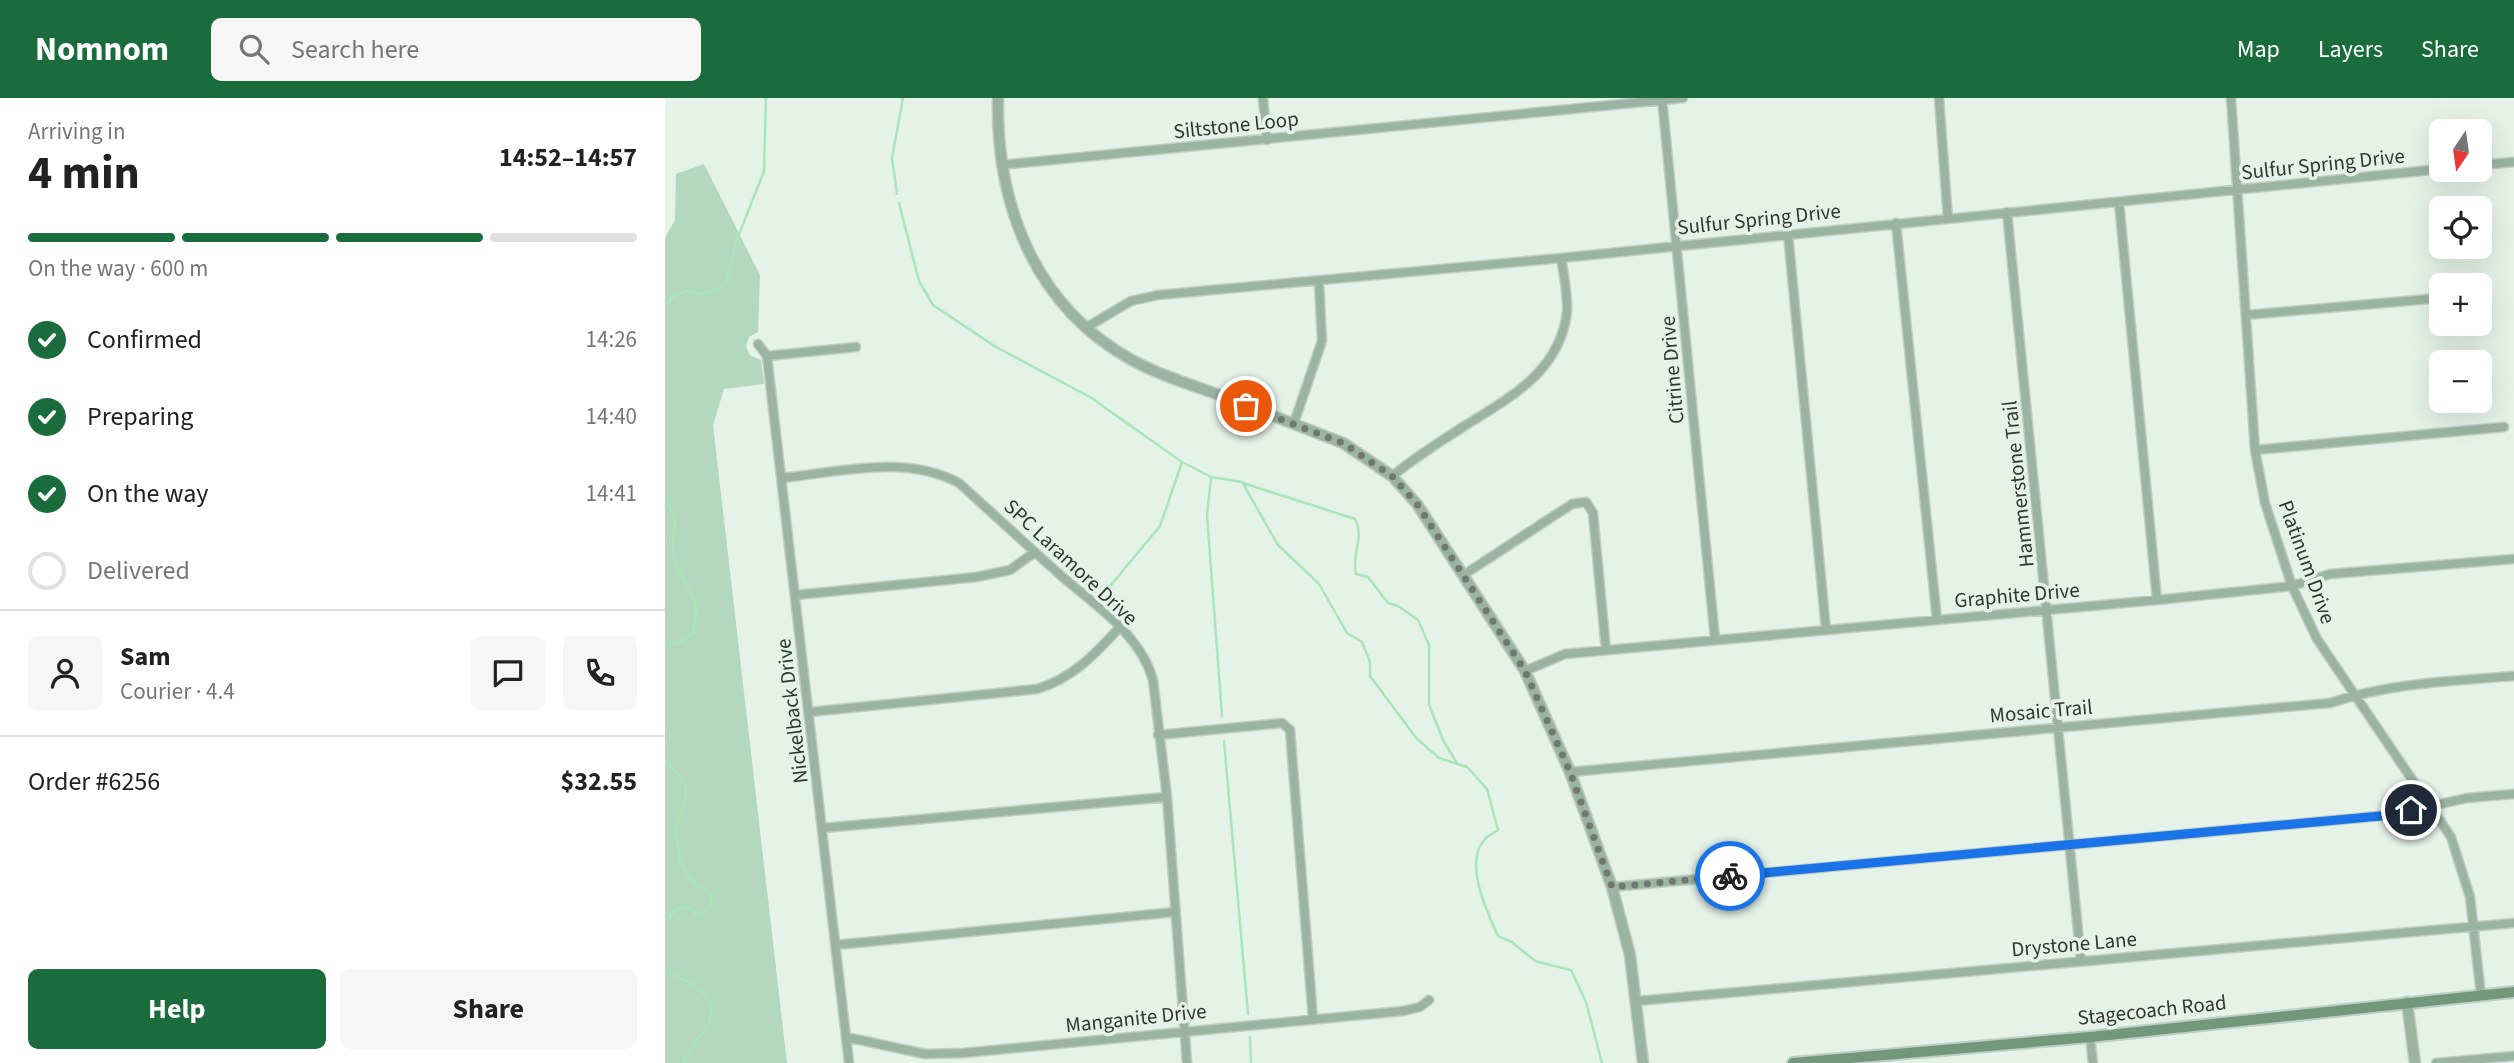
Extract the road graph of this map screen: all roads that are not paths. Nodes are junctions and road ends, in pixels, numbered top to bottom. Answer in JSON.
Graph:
{"nodes":[{"id":1,"x":998,"y":98,"type":"edge"},
{"id":2,"x":1263,"y":98,"type":"edge"},
{"id":3,"x":1683,"y":98,"type":"edge"},
{"id":4,"x":1939,"y":98,"type":"edge"},
{"id":5,"x":2231,"y":98,"type":"edge"},
{"id":6,"x":1662,"y":99,"type":"edge"},
{"id":7,"x":1267,"y":140,"type":"junction"},
{"id":8,"x":2514,"y":162,"type":"edge"},
{"id":9,"x":2492,"y":164,"type":"edge"},
{"id":10,"x":1001,"y":165,"type":"junction"},
{"id":11,"x":2429,"y":170,"type":"edge"},
{"id":12,"x":2237,"y":191,"type":"junction"},
{"id":13,"x":2119,"y":202,"type":"junction"},
{"id":14,"x":2007,"y":212,"type":"junction"},
{"id":15,"x":1948,"y":219,"type":"junction"},
{"id":16,"x":1896,"y":223,"type":"junction"},
{"id":17,"x":1788,"y":234,"type":"junction"},
{"id":18,"x":1677,"y":246,"type":"junction"},
{"id":19,"x":1562,"y":258,"type":"junction"},
{"id":20,"x":1319,"y":282,"type":"junction"},
{"id":21,"x":2429,"y":299,"type":"edge"},
{"id":22,"x":2246,"y":315,"type":"junction"},
{"id":23,"x":1087,"y":327,"type":"junction"},
{"id":24,"x":758,"y":344,"type":"dead end"},
{"id":25,"x":856,"y":347,"type":"dead end"},
{"id":26,"x":767,"y":356,"type":"junction"},
{"id":27,"x":1294,"y":424,"type":"junction"},
{"id":28,"x":2504,"y":428,"type":"dead end"},
{"id":29,"x":2255,"y":450,"type":"junction"},
{"id":30,"x":1392,"y":476,"type":"junction"},
{"id":31,"x":782,"y":478,"type":"junction"},
{"id":32,"x":1035,"y":552,"type":"junction"},
{"id":33,"x":2514,"y":559,"type":"edge"},
{"id":34,"x":1465,"y":574,"type":"junction"},
{"id":35,"x":2293,"y":586,"type":"junction"},
{"id":36,"x":796,"y":595,"type":"junction"},
{"id":37,"x":2157,"y":600,"type":"junction"},
{"id":38,"x":2048,"y":609,"type":"junction"},
{"id":39,"x":1937,"y":620,"type":"junction"},
{"id":40,"x":1119,"y":628,"type":"junction"},
{"id":41,"x":1826,"y":630,"type":"junction"},
{"id":42,"x":1715,"y":639,"type":"junction"},
{"id":43,"x":1606,"y":650,"type":"junction"},
{"id":44,"x":1525,"y":671,"type":"junction"},
{"id":45,"x":2514,"y":676,"type":"edge"},
{"id":46,"x":2355,"y":694,"type":"junction"},
{"id":47,"x":810,"y":712,"type":"junction"},
{"id":48,"x":2058,"y":727,"type":"junction"},
{"id":49,"x":1158,"y":736,"type":"junction"},
{"id":50,"x":1570,"y":772,"type":"junction"},
{"id":51,"x":2514,"y":794,"type":"edge"},
{"id":52,"x":1167,"y":797,"type":"junction"},
{"id":53,"x":2431,"y":805,"type":"junction"},
{"id":54,"x":823,"y":828,"type":"junction"},
{"id":55,"x":2070,"y":844,"type":"junction"},
{"id":56,"x":1612,"y":887,"type":"junction"},
{"id":57,"x":1175,"y":912,"type":"junction"},
{"id":58,"x":2514,"y":923,"type":"edge"},
{"id":59,"x":2473,"y":927,"type":"junction"},
{"id":60,"x":835,"y":945,"type":"junction"},
{"id":61,"x":2081,"y":961,"type":"junction"},
{"id":62,"x":2514,"y":992,"type":"edge"},
{"id":63,"x":2481,"y":995,"type":"junction"},
{"id":64,"x":1429,"y":1000,"type":"dead end"},
{"id":65,"x":1637,"y":1001,"type":"junction"},
{"id":66,"x":2407,"y":1002,"type":"junction"},
{"id":67,"x":1313,"y":1019,"type":"junction"},
{"id":68,"x":1185,"y":1031,"type":"junction"},
{"id":69,"x":846,"y":1037,"type":"junction"},
{"id":70,"x":2090,"y":1037,"type":"junction"},
{"id":71,"x":2514,"y":1056,"type":"edge"},
{"id":72,"x":849,"y":1063,"type":"edge"},
{"id":73,"x":1187,"y":1063,"type":"edge"},
{"id":74,"x":1643,"y":1063,"type":"edge"},
{"id":75,"x":1793,"y":1063,"type":"edge"},
{"id":76,"x":2093,"y":1063,"type":"edge"},
{"id":77,"x":2414,"y":1063,"type":"edge"},
{"id":78,"x":2436,"y":1063,"type":"edge"}],
"edges":[{"from":1,"to":10,"type":"street"},
{"from":2,"to":7,"type":"street"},
{"from":3,"to":6,"type":"street","name":"Siltstone Loop"},
{"from":4,"to":15,"type":"street"},
{"from":5,"to":12,"type":"street","name":"Platinum Drive"},
{"from":6,"to":7,"type":"street","name":"Siltstone Loop"},
{"from":6,"to":18,"type":"street","name":"Citrine Drive"},
{"from":7,"to":10,"type":"street","name":"Siltstone Loop"},
{"from":8,"to":9,"type":"street"},
{"from":10,"to":23,"type":"street"},
{"from":11,"to":12,"type":"street","name":"Sulfur Spring Drive"},
{"from":12,"to":13,"type":"street","name":"Sulfur Spring Drive"},
{"from":12,"to":22,"type":"street","name":"Platinum Drive"},
{"from":13,"to":14,"type":"street","name":"Sulfur Spring Drive"},
{"from":13,"to":37,"type":"street"},
{"from":14,"to":15,"type":"street","name":"Sulfur Spring Drive"},
{"from":14,"to":38,"type":"street","name":"Hammerstone Trail"},
{"from":15,"to":16,"type":"street","name":"Sulfur Spring Drive"},
{"from":16,"to":17,"type":"street","name":"Sulfur Spring Drive"},
{"from":16,"to":39,"type":"street"},
{"from":17,"to":18,"type":"street","name":"Sulfur Spring Drive"},
{"from":17,"to":41,"type":"street"},
{"from":18,"to":19,"type":"street","name":"Sulfur Spring Drive"},
{"from":18,"to":42,"type":"street","name":"Citrine Drive"},
{"from":19,"to":20,"type":"street","name":"Sulfur Spring Drive"},
{"from":19,"to":30,"type":"street"},
{"from":20,"to":23,"type":"street","name":"Sulfur Spring Drive"},
{"from":20,"to":27,"type":"street"},
{"from":21,"to":22,"type":"street"},
{"from":22,"to":29,"type":"street","name":"Platinum Drive"},
{"from":23,"to":27,"type":"street"},
{"from":24,"to":26,"type":"street","name":"Nickelback Drive"},
{"from":25,"to":26,"type":"street"},
{"from":26,"to":31,"type":"street","name":"Nickelback Drive"},
{"from":27,"to":30,"type":"street"},
{"from":28,"to":29,"type":"street"},
{"from":29,"to":35,"type":"street","name":"Platinum Drive"},
{"from":30,"to":34,"type":"street"},
{"from":31,"to":32,"type":"street","name":"SPC Laramore Drive"},
{"from":31,"to":36,"type":"street","name":"Nickelback Drive"},
{"from":32,"to":36,"type":"street"},
{"from":32,"to":40,"type":"street","name":"SPC Laramore Drive"},
{"from":33,"to":35,"type":"street","name":"Graphite Drive"},
{"from":34,"to":43,"type":"street"},
{"from":34,"to":44,"type":"street"},
{"from":35,"to":37,"type":"street","name":"Graphite Drive"},
{"from":35,"to":46,"type":"street","name":"Platinum Drive"},
{"from":36,"to":47,"type":"street","name":"Nickelback Drive"},
{"from":37,"to":38,"type":"street","name":"Graphite Drive"},
{"from":38,"to":39,"type":"street","name":"Graphite Drive"},
{"from":38,"to":48,"type":"street","name":"Hammerstone Trail"},
{"from":39,"to":41,"type":"street","name":"Graphite Drive"},
{"from":40,"to":47,"type":"street"},
{"from":40,"to":49,"type":"street","name":"SPC Laramore Drive"},
{"from":41,"to":42,"type":"street","name":"Graphite Drive"},
{"from":42,"to":43,"type":"street","name":"Graphite Drive"},
{"from":43,"to":44,"type":"street","name":"Graphite Drive"},
{"from":44,"to":50,"type":"street"},
{"from":45,"to":46,"type":"street","name":"Mosaic Trail"},
{"from":46,"to":48,"type":"street","name":"Mosaic Trail"},
{"from":46,"to":53,"type":"street","name":"Platinum Drive"},
{"from":47,"to":54,"type":"street","name":"Nickelback Drive"},
{"from":48,"to":50,"type":"street","name":"Mosaic Trail"},
{"from":48,"to":55,"type":"street","name":"Hammerstone Trail"},
{"from":49,"to":52,"type":"street","name":"SPC Laramore Drive"},
{"from":49,"to":67,"type":"street"},
{"from":50,"to":56,"type":"street"},
{"from":51,"to":53,"type":"street"},
{"from":52,"to":54,"type":"street"},
{"from":52,"to":57,"type":"street","name":"SPC Laramore Drive"},
{"from":53,"to":55,"type":"street"},
{"from":53,"to":59,"type":"street","name":"Platinum Drive"},
{"from":54,"to":60,"type":"street","name":"Nickelback Drive"},
{"from":55,"to":56,"type":"street"},
{"from":55,"to":61,"type":"street","name":"Hammerstone Trail"},
{"from":56,"to":65,"type":"street"},
{"from":57,"to":60,"type":"street"},
{"from":57,"to":68,"type":"street","name":"SPC Laramore Drive"},
{"from":58,"to":59,"type":"street","name":"Drystone Lane"},
{"from":59,"to":61,"type":"street","name":"Drystone Lane"},
{"from":59,"to":63,"type":"street","name":"Platinum Drive"},
{"from":60,"to":69,"type":"street","name":"Nickelback Drive"},
{"from":61,"to":65,"type":"street","name":"Drystone Lane"},
{"from":62,"to":63,"type":"main road","name":"Stagecoach Road"},
{"from":63,"to":66,"type":"main road","name":"Stagecoach Road"},
{"from":64,"to":67,"type":"street","name":"Manganite Drive"},
{"from":65,"to":74,"type":"street"},
{"from":66,"to":70,"type":"main road","name":"Stagecoach Road"},
{"from":66,"to":77,"type":"street"},
{"from":67,"to":68,"type":"street","name":"Manganite Drive"},
{"from":68,"to":69,"type":"street","name":"Manganite Drive"},
{"from":68,"to":73,"type":"street","name":"SPC Laramore Drive"},
{"from":69,"to":72,"type":"street","name":"Nickelback Drive"},
{"from":70,"to":75,"type":"main road","name":"Stagecoach Road"},
{"from":70,"to":76,"type":"street"},
{"from":71,"to":78,"type":"street"}]}
